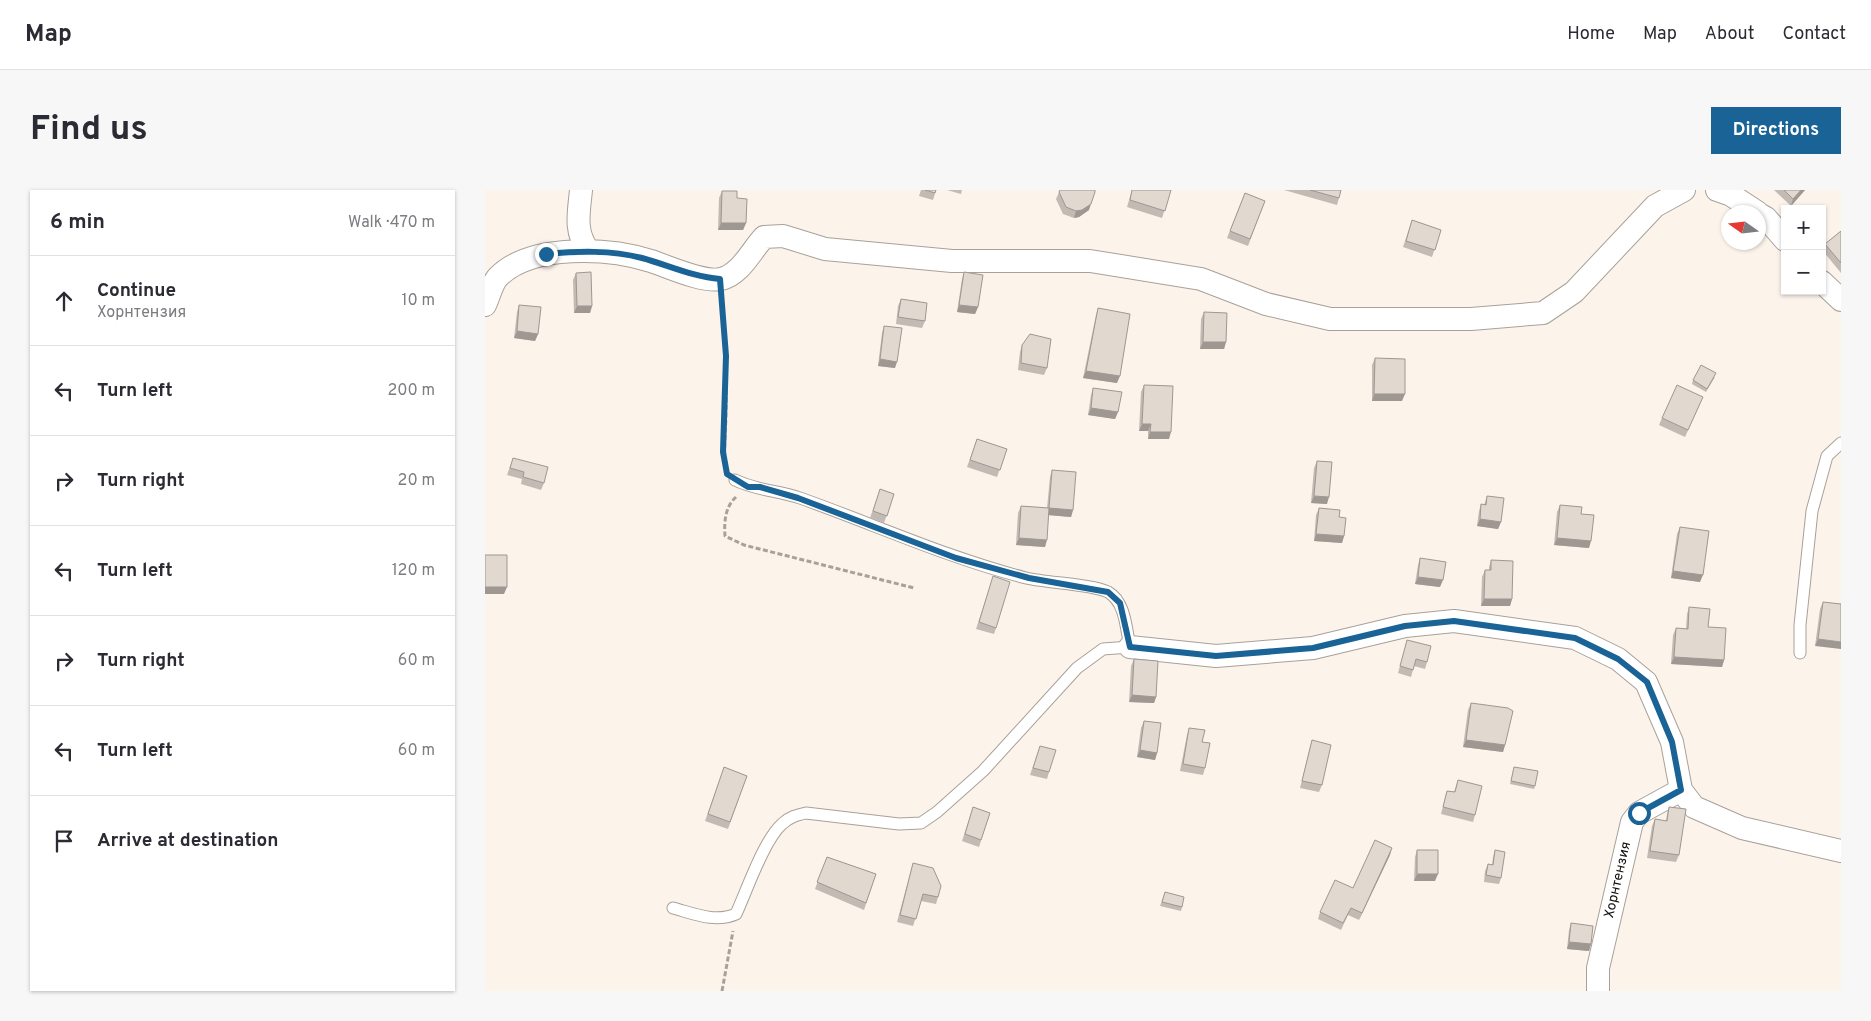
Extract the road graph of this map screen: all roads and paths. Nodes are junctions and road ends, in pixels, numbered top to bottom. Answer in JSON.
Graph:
{"nodes":[{"id":1,"x":581,"y":190,"type":"edge"},
{"id":2,"x":1684,"y":190,"type":"edge"},
{"id":3,"x":1717,"y":190,"type":"edge"},
{"id":4,"x":1746,"y":205,"type":"edge"},
{"id":5,"x":1766,"y":221,"type":"edge"},
{"id":6,"x":1781,"y":236,"type":"edge"},
{"id":7,"x":588,"y":250,"type":"junction"},
{"id":8,"x":720,"y":279,"type":"junction"},
{"id":9,"x":1826,"y":286,"type":"edge"},
{"id":10,"x":1841,"y":300,"type":"edge"},
{"id":11,"x":485,"y":305,"type":"edge"},
{"id":12,"x":1841,"y":443,"type":"edge"},
{"id":13,"x":735,"y":480,"type":"joint"},
{"id":14,"x":748,"y":487,"type":"junction"},
{"id":15,"x":914,"y":588,"type":"dead end"},
{"id":16,"x":1130,"y":647,"type":"junction"},
{"id":17,"x":1800,"y":653,"type":"dead end"},
{"id":18,"x":1681,"y":790,"type":"junction"},
{"id":19,"x":1841,"y":851,"type":"edge"},
{"id":20,"x":673,"y":908,"type":"dead end"},
{"id":21,"x":736,"y":914,"type":"junction"},
{"id":22,"x":722,"y":991,"type":"edge"},
{"id":23,"x":1598,"y":991,"type":"edge"}],
"edges":[{"from":1,"to":7,"type":"street"},
{"from":2,"to":8,"type":"street"},
{"from":3,"to":4,"type":"street"},
{"from":5,"to":6,"type":"street"},
{"from":7,"to":8,"type":"street"},
{"from":7,"to":11,"type":"street"},
{"from":8,"to":13,"type":"path"},
{"from":9,"to":10,"type":"street"},
{"from":12,"to":17,"type":"lane"},
{"from":13,"to":14,"type":"lane"},
{"from":14,"to":15,"type":"path"},
{"from":14,"to":16,"type":"lane"},
{"from":16,"to":18,"type":"street"},
{"from":16,"to":21,"type":"lane"},
{"from":18,"to":19,"type":"street"},
{"from":18,"to":23,"type":"street","name":"Хорнтензия"},
{"from":20,"to":21,"type":"lane"},
{"from":21,"to":22,"type":"path"}]}
